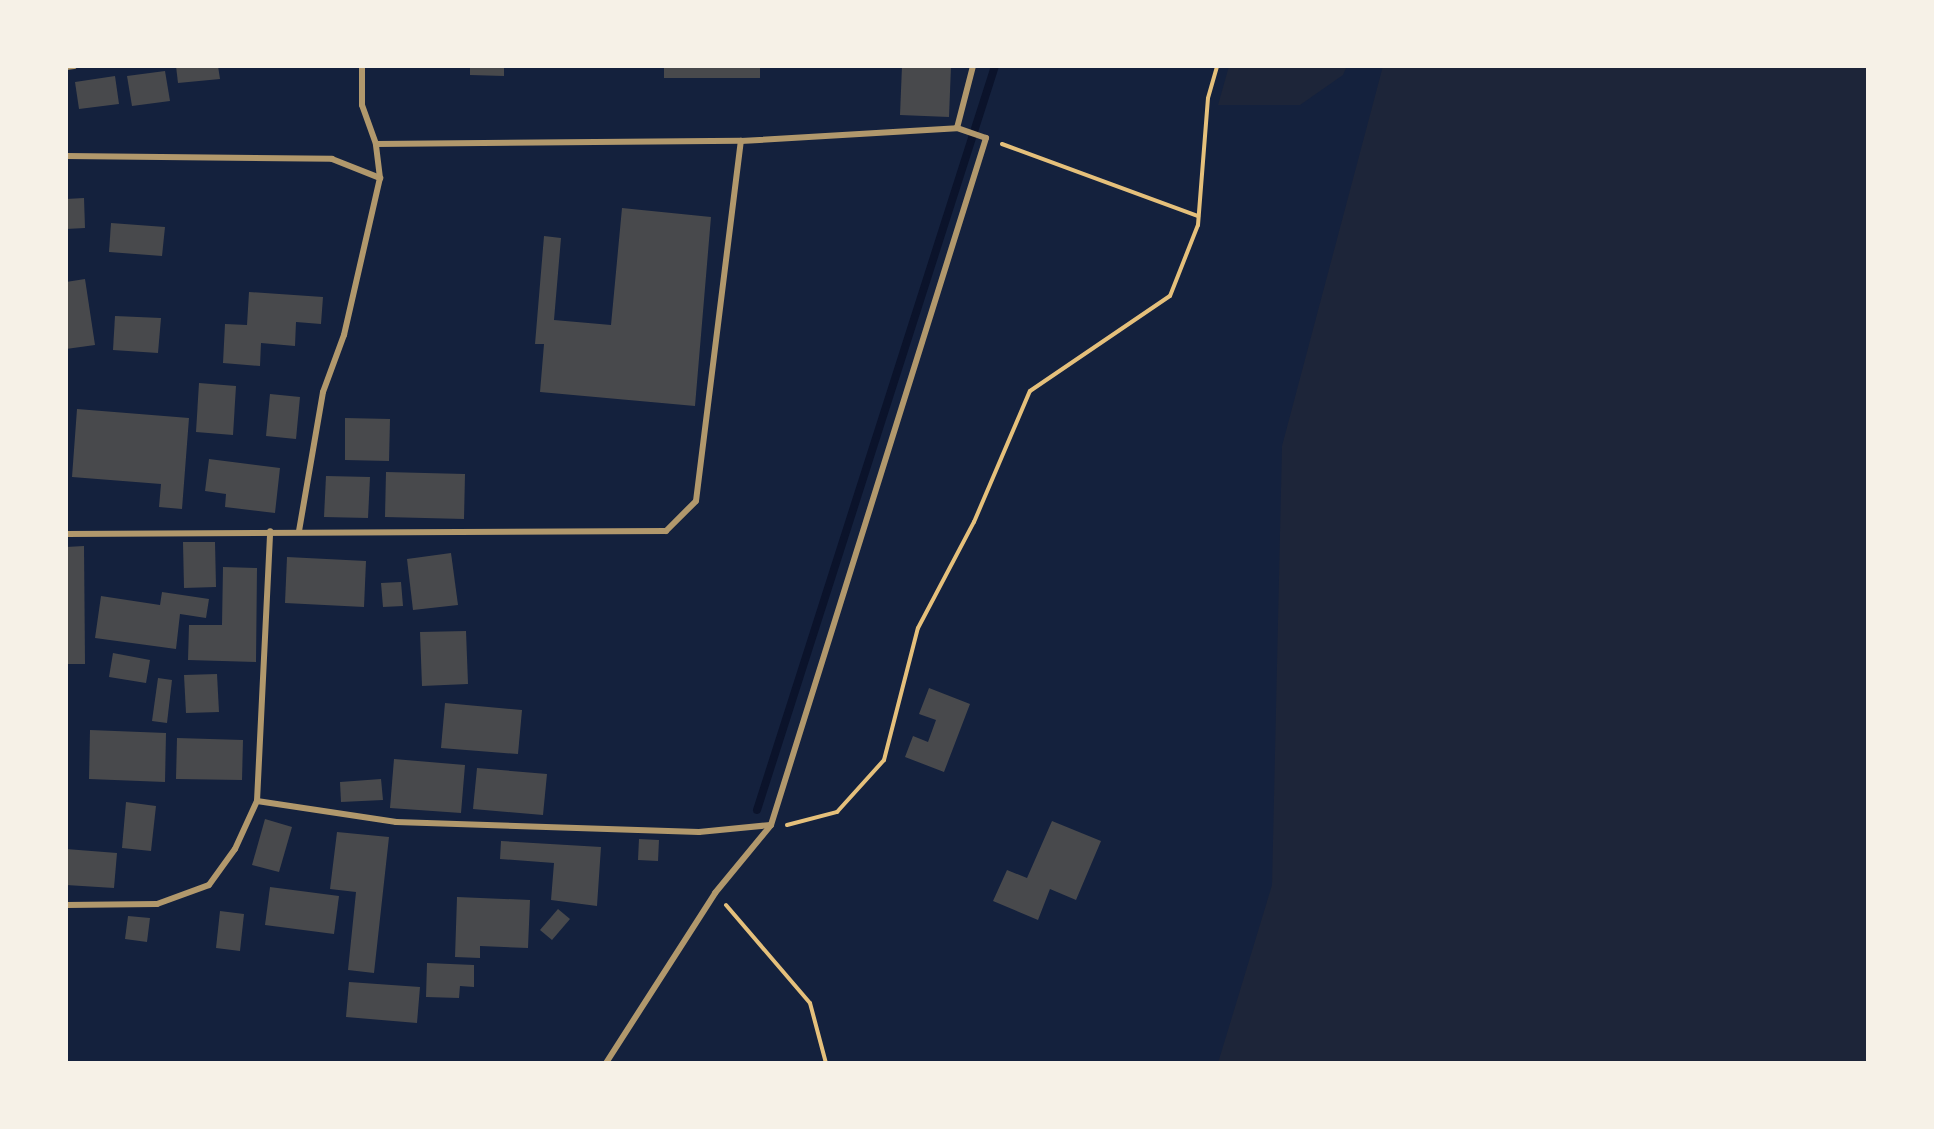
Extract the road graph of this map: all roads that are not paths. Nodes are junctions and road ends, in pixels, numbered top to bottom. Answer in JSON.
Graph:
{"nodes":[{"id":1,"x":74,"y":66,"type":"edge"},
{"id":2,"x":362,"y":66,"type":"edge"},
{"id":3,"x":973,"y":66,"type":"edge"},
{"id":4,"x":66,"y":67,"type":"edge"},
{"id":5,"x":957,"y":128,"type":"junction"},
{"id":6,"x":741,"y":141,"type":"junction"},
{"id":7,"x":376,"y":144,"type":"junction"},
{"id":8,"x":66,"y":156,"type":"edge"},
{"id":9,"x":380,"y":178,"type":"junction"},
{"id":10,"x":270,"y":531,"type":"junction"},
{"id":11,"x":299,"y":531,"type":"junction"},
{"id":12,"x":66,"y":534,"type":"edge"},
{"id":13,"x":256,"y":801,"type":"junction"},
{"id":14,"x":769,"y":827,"type":"junction"},
{"id":15,"x":66,"y":905,"type":"edge"},
{"id":16,"x":606,"y":1063,"type":"edge"}],
"edges":[{"from":1,"to":4,"type":"street"},
{"from":2,"to":7,"type":"street"},
{"from":3,"to":5,"type":"street"},
{"from":5,"to":6,"type":"street"},
{"from":5,"to":14,"type":"street"},
{"from":6,"to":7,"type":"street"},
{"from":6,"to":11,"type":"street"},
{"from":7,"to":9,"type":"street"},
{"from":8,"to":9,"type":"street"},
{"from":9,"to":11,"type":"street"},
{"from":10,"to":11,"type":"street"},
{"from":10,"to":12,"type":"street"},
{"from":10,"to":13,"type":"street"},
{"from":13,"to":14,"type":"street"},
{"from":13,"to":15,"type":"street"},
{"from":14,"to":16,"type":"street"}]}
